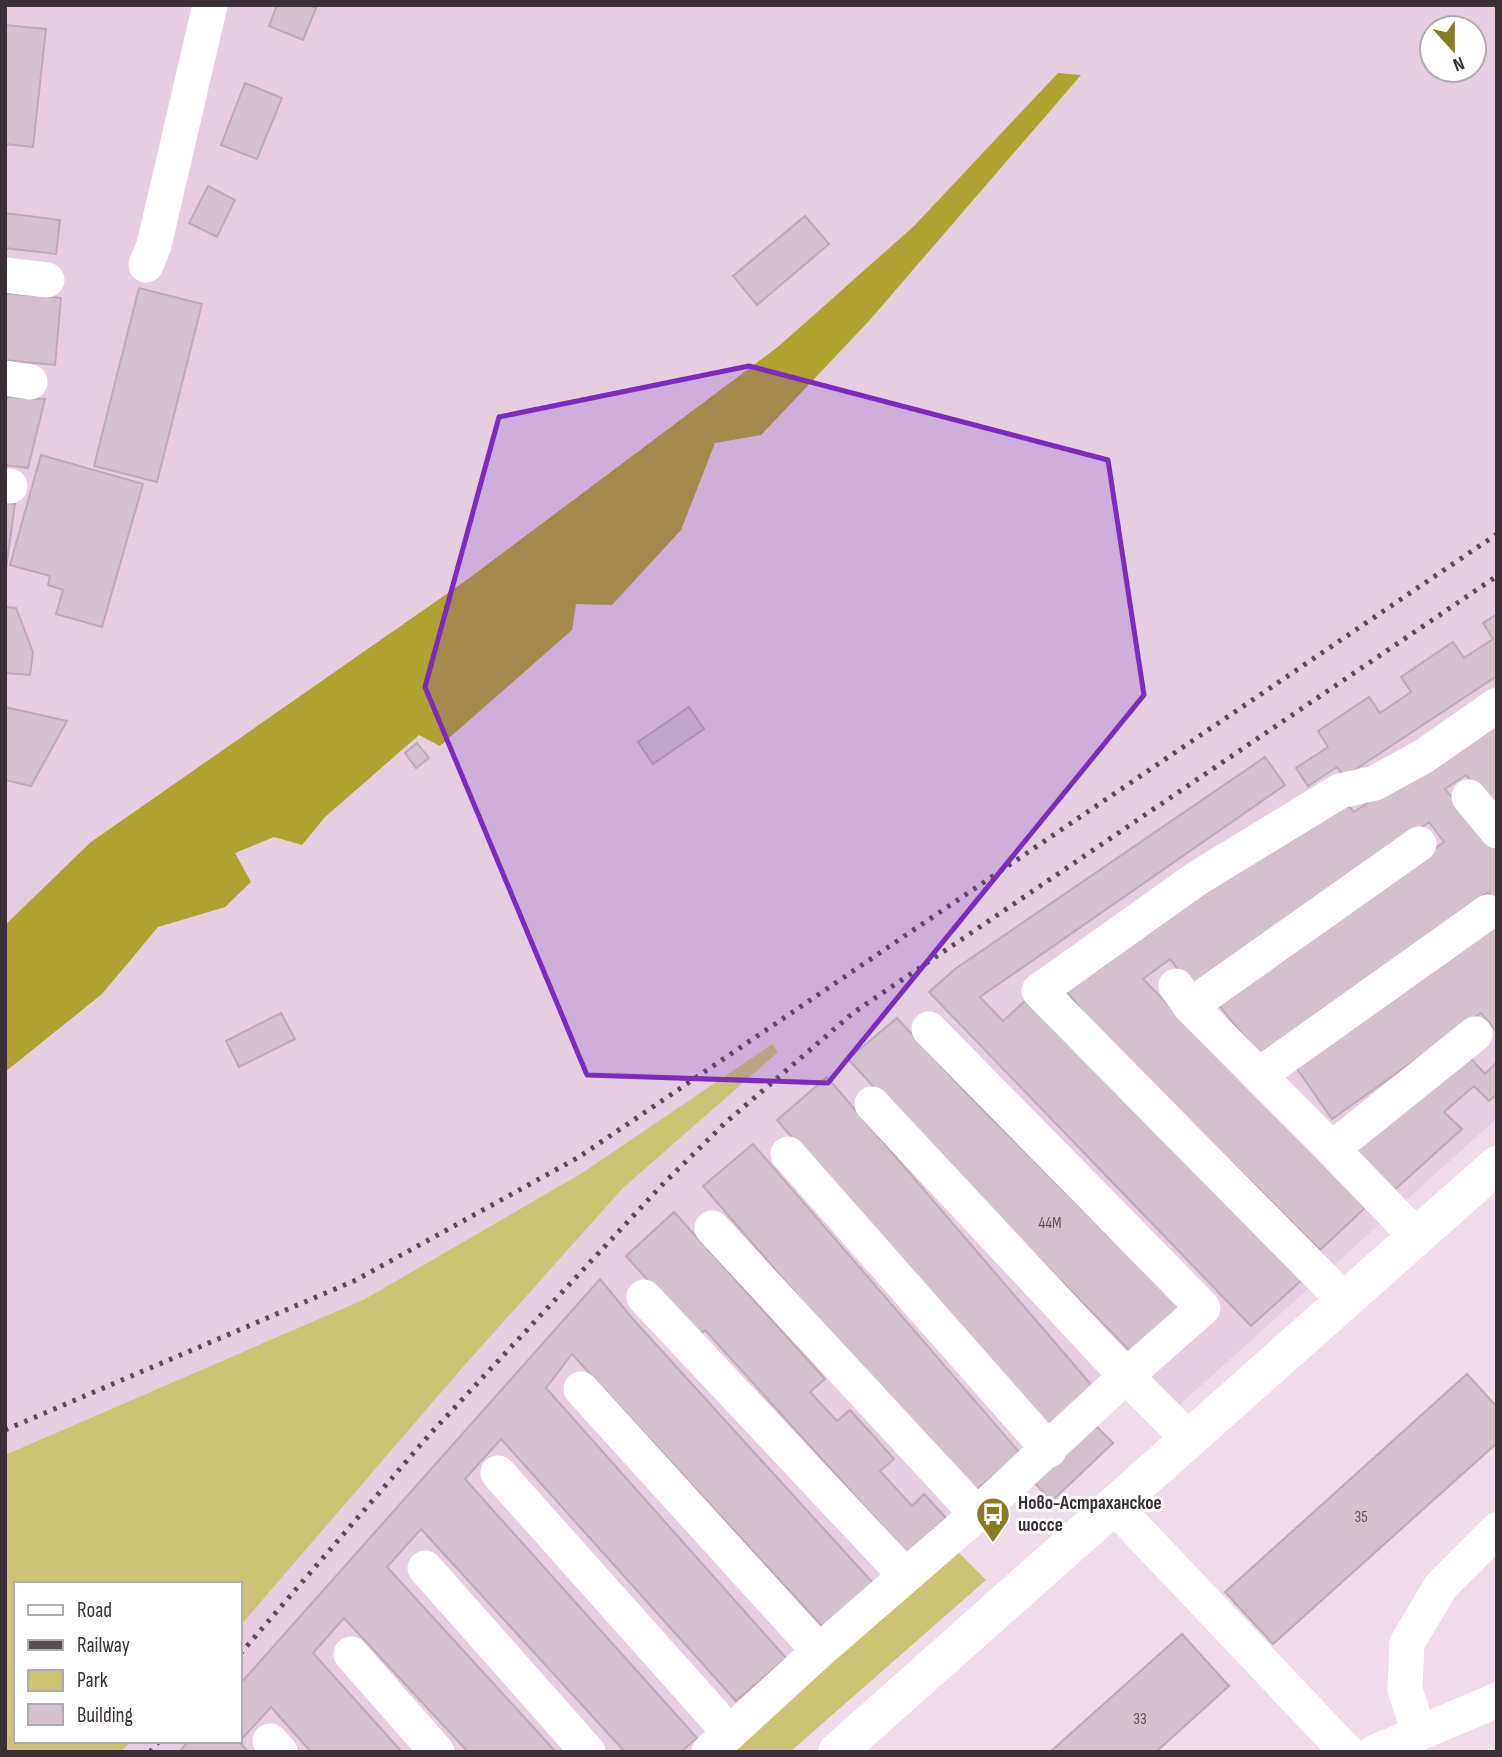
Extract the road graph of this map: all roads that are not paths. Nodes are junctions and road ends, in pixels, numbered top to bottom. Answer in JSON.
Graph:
{"nodes":[{"id":1,"x":210,"y":5,"type":"edge"},
{"id":2,"x":146,"y":265,"type":"dead end"},
{"id":3,"x":5,"y":275,"type":"edge"},
{"id":4,"x":47,"y":281,"type":"dead end"},
{"id":5,"x":1497,"y":705,"type":"edge"},
{"id":6,"x":1469,"y":797,"type":"dead end"},
{"id":7,"x":1497,"y":831,"type":"edge"},
{"id":8,"x":1419,"y":844,"type":"dead end"},
{"id":9,"x":1489,"y":912,"type":"dead end"},
{"id":10,"x":929,"y":1029,"type":"dead end"},
{"id":11,"x":1475,"y":1034,"type":"dead end"},
{"id":12,"x":1259,"y":1075,"type":"junction"},
{"id":13,"x":872,"y":1104,"type":"dead end"},
{"id":14,"x":1332,"y":1149,"type":"junction"},
{"id":15,"x":788,"y":1154,"type":"dead end"},
{"id":16,"x":1497,"y":1166,"type":"edge"},
{"id":17,"x":712,"y":1228,"type":"dead end"},
{"id":18,"x":1417,"y":1237,"type":"junction"},
{"id":19,"x":645,"y":1297,"type":"dead end"},
{"id":20,"x":1344,"y":1300,"type":"junction"},
{"id":21,"x":1126,"y":1376,"type":"junction"},
{"id":22,"x":582,"y":1389,"type":"dead end"},
{"id":23,"x":1190,"y":1440,"type":"junction"},
{"id":24,"x":1049,"y":1450,"type":"junction"},
{"id":25,"x":498,"y":1473,"type":"dead end"},
{"id":26,"x":1115,"y":1507,"type":"junction"},
{"id":27,"x":977,"y":1514,"type":"junction"},
{"id":28,"x":1497,"y":1530,"type":"edge"},
{"id":29,"x":425,"y":1568,"type":"dead end"},
{"id":30,"x":905,"y":1574,"type":"junction"},
{"id":31,"x":819,"y":1651,"type":"junction"},
{"id":32,"x":351,"y":1654,"type":"dead end"},
{"id":33,"x":1497,"y":1700,"type":"edge"},
{"id":34,"x":1419,"y":1732,"type":"junction"},
{"id":35,"x":720,"y":1743,"type":"edge"},
{"id":36,"x":437,"y":1752,"type":"edge"},
{"id":37,"x":588,"y":1752,"type":"edge"},
{"id":38,"x":837,"y":1752,"type":"edge"},
{"id":39,"x":1347,"y":1752,"type":"edge"},
{"id":40,"x":1375,"y":1752,"type":"edge"}],
"edges":[{"from":1,"to":2,"type":"street"},
{"from":3,"to":4,"type":"street"},
{"from":5,"to":20,"type":"street"},
{"from":6,"to":7,"type":"street"},
{"from":8,"to":12,"type":"street"},
{"from":9,"to":12,"type":"street"},
{"from":10,"to":21,"type":"street"},
{"from":11,"to":14,"type":"street"},
{"from":12,"to":14,"type":"street"},
{"from":13,"to":21,"type":"street"},
{"from":14,"to":18,"type":"street"},
{"from":15,"to":24,"type":"street"},
{"from":16,"to":18,"type":"main road"},
{"from":17,"to":27,"type":"street"},
{"from":18,"to":20,"type":"main road"},
{"from":19,"to":30,"type":"street"},
{"from":20,"to":23,"type":"main road"},
{"from":21,"to":23,"type":"street"},
{"from":21,"to":24,"type":"street"},
{"from":22,"to":31,"type":"street"},
{"from":23,"to":26,"type":"main road"},
{"from":24,"to":27,"type":"street"},
{"from":25,"to":35,"type":"street"},
{"from":26,"to":38,"type":"main road"},
{"from":26,"to":39,"type":"street"},
{"from":27,"to":30,"type":"street"},
{"from":28,"to":34,"type":"street"},
{"from":29,"to":37,"type":"street"},
{"from":30,"to":31,"type":"street"},
{"from":31,"to":35,"type":"street"},
{"from":32,"to":36,"type":"street"},
{"from":33,"to":34,"type":"street"},
{"from":34,"to":40,"type":"street"}]}
